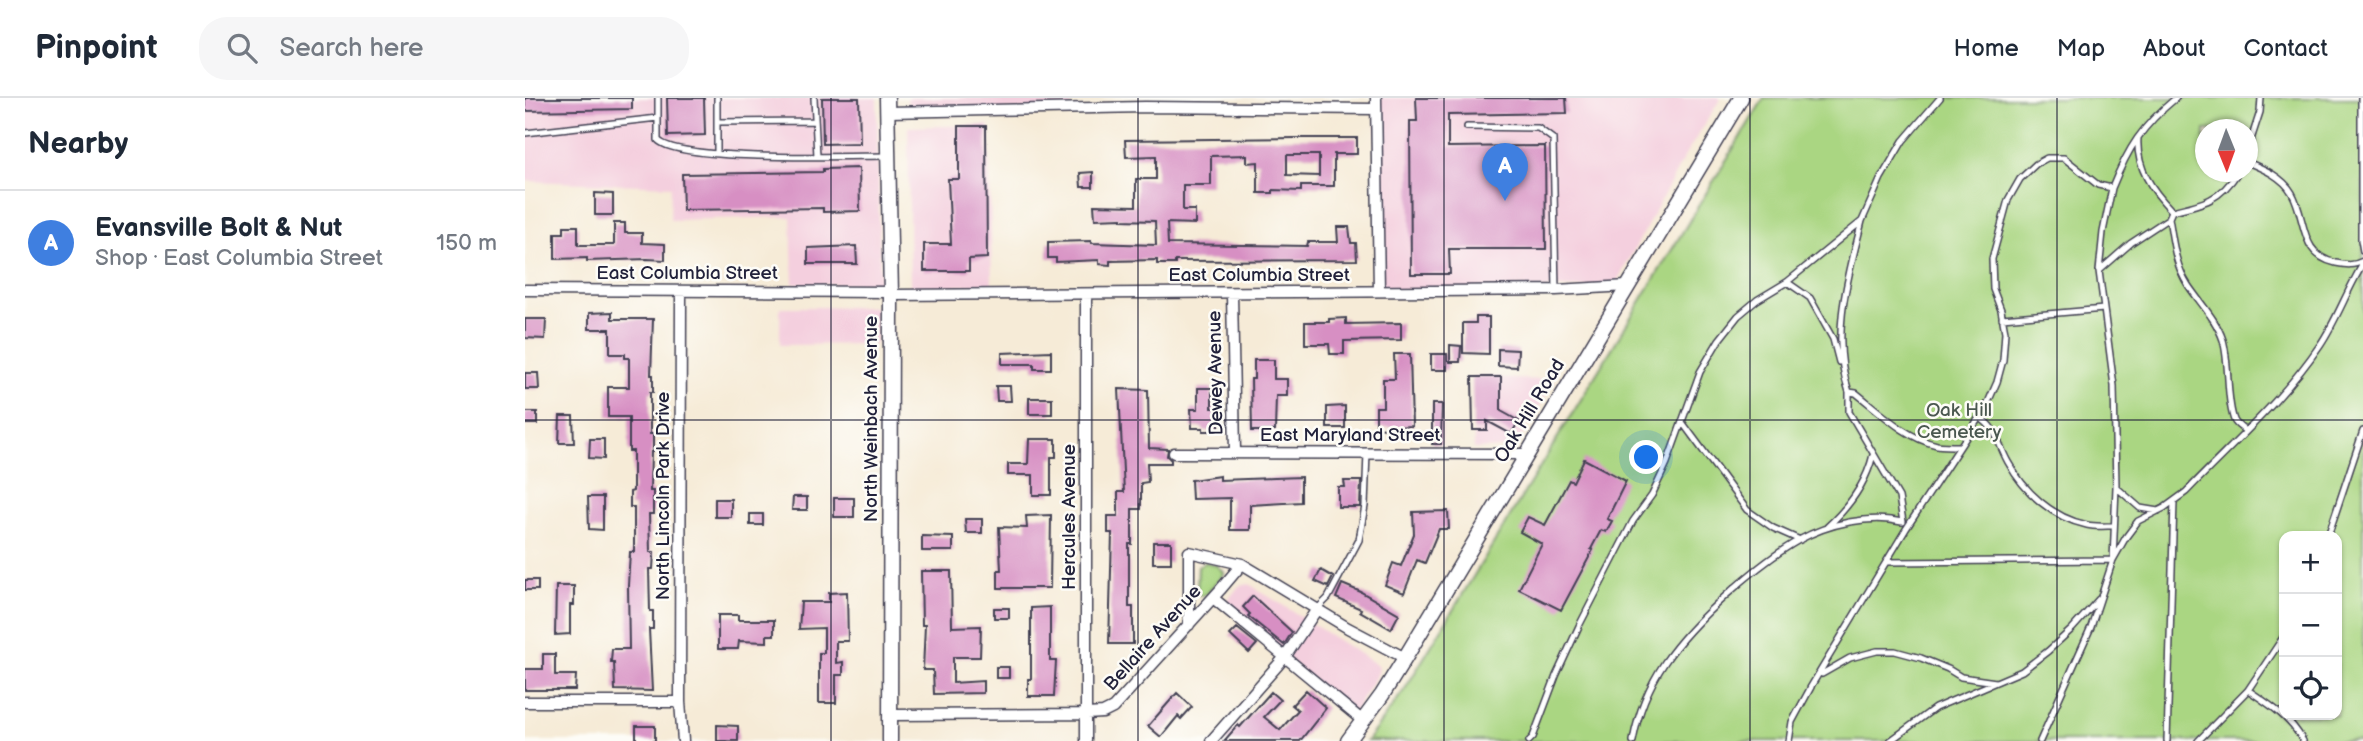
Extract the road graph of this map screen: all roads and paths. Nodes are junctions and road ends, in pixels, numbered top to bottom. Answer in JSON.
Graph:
{"nodes":[{"id":1,"x":658,"y":98,"type":"edge"},
{"id":2,"x":717,"y":98,"type":"edge"},
{"id":3,"x":814,"y":98,"type":"edge"},
{"id":4,"x":1741,"y":98,"type":"edge"},
{"id":5,"x":1940,"y":98,"type":"edge"},
{"id":6,"x":2176,"y":98,"type":"edge"},
{"id":7,"x":2261,"y":98,"type":"edge"},
{"id":8,"x":2361,"y":98,"type":"edge"},
{"id":9,"x":1376,"y":103,"type":"edge"},
{"id":10,"x":888,"y":105,"type":"edge"},
{"id":11,"x":658,"y":118,"type":"junction"},
{"id":12,"x":2258,"y":119,"type":"edge"},
{"id":13,"x":815,"y":121,"type":"junction"},
{"id":14,"x":717,"y":122,"type":"junction"},
{"id":15,"x":1467,"y":127,"type":"dead end"},
{"id":16,"x":525,"y":133,"type":"edge"},
{"id":17,"x":2138,"y":136,"type":"junction"},
{"id":18,"x":717,"y":153,"type":"junction"},
{"id":19,"x":817,"y":156,"type":"junction"},
{"id":20,"x":888,"y":156,"type":"junction"},
{"id":21,"x":2258,"y":167,"type":"edge"},
{"id":22,"x":2231,"y":182,"type":"edge"},
{"id":23,"x":2112,"y":188,"type":"junction"},
{"id":24,"x":2172,"y":211,"type":"junction"},
{"id":25,"x":2169,"y":218,"type":"junction"},
{"id":26,"x":1862,"y":220,"type":"junction"},
{"id":27,"x":2363,"y":251,"type":"edge"},
{"id":28,"x":2363,"y":263,"type":"edge"},
{"id":29,"x":2099,"y":271,"type":"junction"},
{"id":30,"x":1787,"y":282,"type":"junction"},
{"id":31,"x":1628,"y":286,"type":"junction"},
{"id":32,"x":525,"y":290,"type":"edge"},
{"id":33,"x":1556,"y":290,"type":"junction"},
{"id":34,"x":681,"y":291,"type":"junction"},
{"id":35,"x":1379,"y":291,"type":"junction"},
{"id":36,"x":891,"y":293,"type":"junction"},
{"id":37,"x":1232,"y":293,"type":"junction"},
{"id":38,"x":1086,"y":294,"type":"junction"},
{"id":39,"x":2103,"y":309,"type":"junction"},
{"id":40,"x":2002,"y":318,"type":"junction"},
{"id":41,"x":1841,"y":370,"type":"junction"},
{"id":42,"x":1849,"y":392,"type":"junction"},
{"id":43,"x":1979,"y":417,"type":"junction"},
{"id":44,"x":1682,"y":422,"type":"junction"},
{"id":45,"x":2245,"y":431,"type":"junction"},
{"id":46,"x":2363,"y":431,"type":"edge"},
{"id":47,"x":1959,"y":446,"type":"junction"},
{"id":48,"x":1235,"y":452,"type":"junction"},
{"id":49,"x":1174,"y":453,"type":"dead end"},
{"id":50,"x":1367,"y":453,"type":"junction"},
{"id":51,"x":1527,"y":454,"type":"junction"},
{"id":52,"x":1873,"y":455,"type":"junction"},
{"id":53,"x":2116,"y":487,"type":"junction"},
{"id":54,"x":2174,"y":501,"type":"junction"},
{"id":55,"x":2158,"y":511,"type":"junction"},
{"id":56,"x":1905,"y":524,"type":"junction"},
{"id":57,"x":2114,"y":526,"type":"junction"},
{"id":58,"x":1823,"y":530,"type":"junction"},
{"id":59,"x":2330,"y":531,"type":"edge"},
{"id":60,"x":1800,"y":540,"type":"junction"},
{"id":61,"x":2113,"y":560,"type":"junction"},
{"id":62,"x":1886,"y":562,"type":"junction"},
{"id":63,"x":1242,"y":564,"type":"junction"},
{"id":64,"x":2101,"y":597,"type":"junction"},
{"id":65,"x":1213,"y":598,"type":"junction"},
{"id":66,"x":1317,"y":609,"type":"junction"},
{"id":67,"x":1189,"y":625,"type":"junction"},
{"id":68,"x":2279,"y":644,"type":"edge"},
{"id":69,"x":1285,"y":657,"type":"junction"},
{"id":70,"x":1405,"y":658,"type":"junction"},
{"id":71,"x":1996,"y":682,"type":"junction"},
{"id":72,"x":1810,"y":688,"type":"junction"},
{"id":73,"x":2248,"y":690,"type":"junction"},
{"id":74,"x":525,"y":702,"type":"edge"},
{"id":75,"x":680,"y":702,"type":"junction"},
{"id":76,"x":1087,"y":714,"type":"junction"},
{"id":77,"x":890,"y":715,"type":"junction"},
{"id":78,"x":1363,"y":721,"type":"junction"},
{"id":79,"x":1532,"y":740,"type":"edge"},
{"id":80,"x":683,"y":741,"type":"edge"},
{"id":81,"x":890,"y":741,"type":"edge"},
{"id":82,"x":1086,"y":741,"type":"edge"},
{"id":83,"x":1211,"y":741,"type":"edge"},
{"id":84,"x":1347,"y":741,"type":"edge"},
{"id":85,"x":1633,"y":741,"type":"edge"},
{"id":86,"x":1790,"y":741,"type":"edge"},
{"id":87,"x":1890,"y":741,"type":"edge"},
{"id":88,"x":2040,"y":741,"type":"edge"},
{"id":89,"x":2167,"y":741,"type":"edge"},
{"id":90,"x":2198,"y":741,"type":"edge"},
{"id":91,"x":2303,"y":741,"type":"edge"}],
"edges":[{"from":1,"to":11,"type":"lane"},
{"from":2,"to":14,"type":"lane"},
{"from":3,"to":13,"type":"lane"},
{"from":4,"to":31,"type":"main road","name":"Oak Hill Road"},
{"from":5,"to":26,"type":"lane"},
{"from":6,"to":17,"type":"lane"},
{"from":7,"to":12,"type":"lane"},
{"from":8,"to":27,"type":"lane"},
{"from":9,"to":10,"type":"street"},
{"from":9,"to":35,"type":"street"},
{"from":10,"to":20,"type":"main road","name":"North Weinbach Avenue"},
{"from":11,"to":16,"type":"lane"},
{"from":11,"to":18,"type":"lane"},
{"from":13,"to":14,"type":"lane"},
{"from":13,"to":19,"type":"lane"},
{"from":14,"to":18,"type":"lane"},
{"from":15,"to":33,"type":"lane"},
{"from":17,"to":23,"type":"lane"},
{"from":17,"to":24,"type":"lane"},
{"from":18,"to":19,"type":"lane"},
{"from":19,"to":20,"type":"lane"},
{"from":20,"to":36,"type":"main road","name":"North Weinbach Avenue"},
{"from":21,"to":28,"type":"lane"},
{"from":22,"to":24,"type":"lane"},
{"from":23,"to":29,"type":"lane"},
{"from":23,"to":40,"type":"lane"},
{"from":24,"to":25,"type":"lane"},
{"from":25,"to":29,"type":"lane"},
{"from":25,"to":45,"type":"lane"},
{"from":26,"to":30,"type":"lane"},
{"from":26,"to":41,"type":"lane"},
{"from":28,"to":45,"type":"lane"},
{"from":29,"to":39,"type":"lane"},
{"from":30,"to":41,"type":"lane"},
{"from":30,"to":44,"type":"lane"},
{"from":31,"to":33,"type":"street","name":"East Columbia Street"},
{"from":31,"to":51,"type":"main road","name":"Oak Hill Road"},
{"from":32,"to":34,"type":"street","name":"East Columbia Street"},
{"from":33,"to":35,"type":"street","name":"East Columbia Street"},
{"from":34,"to":36,"type":"street","name":"East Columbia Street"},
{"from":34,"to":75,"type":"street","name":"North Lincoln Park Drive"},
{"from":35,"to":37,"type":"street","name":"East Columbia Street"},
{"from":36,"to":38,"type":"street","name":"East Columbia Street"},
{"from":36,"to":77,"type":"main road","name":"North Weinbach Avenue"},
{"from":37,"to":38,"type":"street","name":"East Columbia Street"},
{"from":37,"to":48,"type":"street","name":"Dewey Avenue"},
{"from":38,"to":76,"type":"street","name":"Hercules Avenue"},
{"from":39,"to":40,"type":"lane"},
{"from":39,"to":53,"type":"lane"},
{"from":40,"to":43,"type":"lane"},
{"from":41,"to":42,"type":"lane"},
{"from":42,"to":47,"type":"lane"},
{"from":42,"to":52,"type":"lane"},
{"from":43,"to":47,"type":"lane"},
{"from":43,"to":57,"type":"lane"},
{"from":44,"to":60,"type":"lane"},
{"from":44,"to":79,"type":"lane"},
{"from":45,"to":54,"type":"lane"},
{"from":46,"to":59,"type":"lane"},
{"from":47,"to":56,"type":"lane"},
{"from":48,"to":49,"type":"street","name":"East Maryland Street"},
{"from":48,"to":50,"type":"street","name":"East Maryland Street"},
{"from":50,"to":51,"type":"street","name":"East Maryland Street"},
{"from":50,"to":66,"type":"lane"},
{"from":51,"to":70,"type":"main road","name":"Oak Hill Road"},
{"from":52,"to":56,"type":"lane"},
{"from":52,"to":58,"type":"lane"},
{"from":53,"to":55,"type":"lane"},
{"from":53,"to":57,"type":"lane"},
{"from":54,"to":55,"type":"lane"},
{"from":54,"to":89,"type":"lane"},
{"from":55,"to":61,"type":"lane"},
{"from":56,"to":58,"type":"lane"},
{"from":56,"to":62,"type":"lane"},
{"from":57,"to":61,"type":"lane"},
{"from":58,"to":60,"type":"lane"},
{"from":60,"to":85,"type":"lane"},
{"from":61,"to":62,"type":"lane"},
{"from":61,"to":64,"type":"lane"},
{"from":62,"to":72,"type":"lane"},
{"from":63,"to":65,"type":"street","name":"Bellaire Avenue"},
{"from":63,"to":66,"type":"street"},
{"from":63,"to":67,"type":"street"},
{"from":64,"to":71,"type":"lane"},
{"from":64,"to":88,"type":"lane"},
{"from":65,"to":67,"type":"street","name":"Bellaire Avenue"},
{"from":65,"to":69,"type":"street"},
{"from":66,"to":69,"type":"street"},
{"from":66,"to":70,"type":"street"},
{"from":67,"to":76,"type":"street","name":"Bellaire Avenue"},
{"from":68,"to":73,"type":"lane"},
{"from":69,"to":78,"type":"street"},
{"from":69,"to":83,"type":"street"},
{"from":70,"to":78,"type":"main road","name":"Oak Hill Road"},
{"from":71,"to":72,"type":"lane"},
{"from":71,"to":87,"type":"lane"},
{"from":72,"to":86,"type":"lane"},
{"from":73,"to":90,"type":"lane"},
{"from":73,"to":91,"type":"lane"},
{"from":74,"to":75,"type":"street"},
{"from":75,"to":80,"type":"street","name":"North Lincoln Park Drive"},
{"from":76,"to":77,"type":"street","name":"Bellaire Avenue"},
{"from":76,"to":82,"type":"street","name":"Hercules Avenue"},
{"from":77,"to":81,"type":"main road","name":"North Weinbach Avenue"},
{"from":78,"to":84,"type":"main road","name":"Oak Hill Road"}]}
